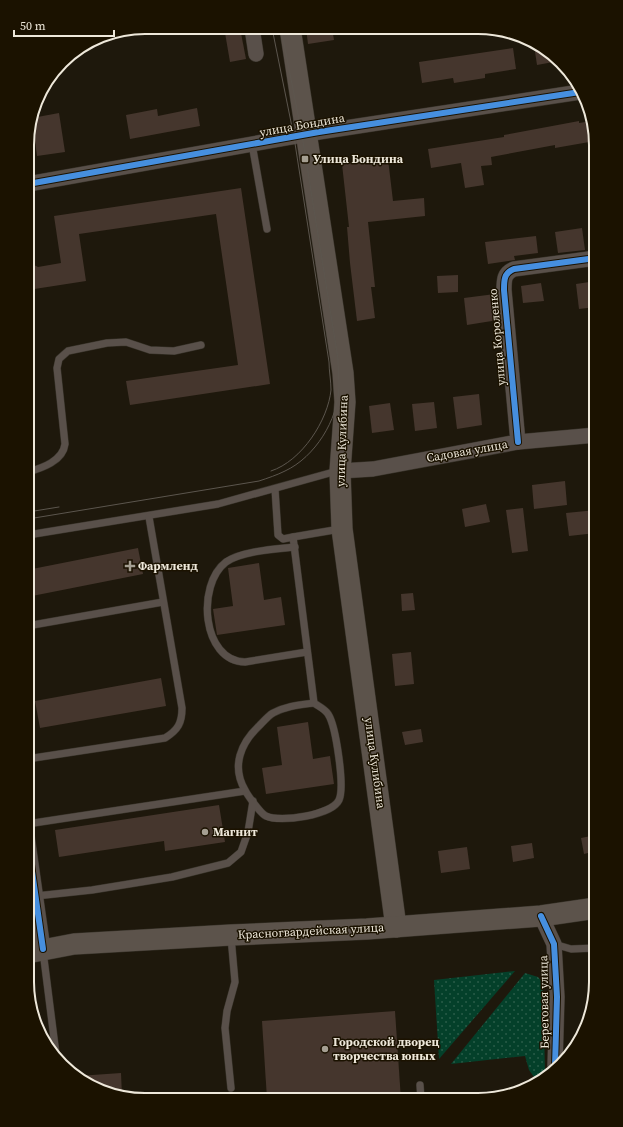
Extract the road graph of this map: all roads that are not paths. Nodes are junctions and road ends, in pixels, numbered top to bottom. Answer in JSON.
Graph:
{"nodes":[{"id":1,"x":253,"y":34,"type":"edge"},
{"id":2,"x":291,"y":34,"type":"edge"},
{"id":3,"x":256,"y":54,"type":"dead end"},
{"id":4,"x":576,"y":93,"type":"edge"},
{"id":5,"x":306,"y":135,"type":"junction"},
{"id":6,"x":252,"y":144,"type":"junction"},
{"id":7,"x":34,"y":183,"type":"edge"},
{"id":8,"x":267,"y":229,"type":"dead end"},
{"id":9,"x":589,"y":259,"type":"edge"},
{"id":10,"x":201,"y":345,"type":"dead end"},
{"id":11,"x":589,"y":436,"type":"edge"},
{"id":12,"x":518,"y":442,"type":"junction"},
{"id":13,"x":34,"y":470,"type":"edge"},
{"id":14,"x":340,"y":470,"type":"junction"},
{"id":15,"x":275,"y":489,"type":"junction"},
{"id":16,"x":149,"y":517,"type":"junction"},
{"id":17,"x":342,"y":528,"type":"junction"},
{"id":18,"x":34,"y":534,"type":"edge"},
{"id":19,"x":293,"y":537,"type":"junction"},
{"id":20,"x":294,"y":547,"type":"junction"},
{"id":21,"x":163,"y":602,"type":"junction"},
{"id":22,"x":34,"y":625,"type":"edge"},
{"id":23,"x":307,"y":652,"type":"junction"},
{"id":24,"x":314,"y":703,"type":"junction"},
{"id":25,"x":34,"y":758,"type":"edge"},
{"id":26,"x":245,"y":791,"type":"junction"},
{"id":27,"x":253,"y":800,"type":"junction"},
{"id":28,"x":34,"y":823,"type":"edge"},
{"id":29,"x":34,"y":883,"type":"edge"},
{"id":30,"x":36,"y":896,"type":"junction"},
{"id":31,"x":589,"y":909,"type":"edge"},
{"id":32,"x":541,"y":916,"type":"junction"},
{"id":33,"x":396,"y":927,"type":"junction"},
{"id":34,"x":230,"y":934,"type":"junction"},
{"id":35,"x":554,"y":944,"type":"junction"},
{"id":36,"x":589,"y":948,"type":"edge"},
{"id":37,"x":35,"y":951,"type":"edge"},
{"id":38,"x":54,"y":1046,"type":"edge"},
{"id":39,"x":555,"y":1061,"type":"edge"},
{"id":40,"x":420,"y":1085,"type":"dead end"},
{"id":41,"x":231,"y":1088,"type":"dead end"},
{"id":42,"x":421,"y":1093,"type":"edge"}],
"edges":[{"from":1,"to":3,"type":"street"},
{"from":2,"to":5,"type":"main road","name":"улица Кулибина"},
{"from":4,"to":5,"type":"street","name":"улица Бондина"},
{"from":5,"to":6,"type":"street","name":"улица Бондина"},
{"from":5,"to":14,"type":"main road","name":"улица Кулибина"},
{"from":6,"to":7,"type":"street","name":"улица Бондина"},
{"from":6,"to":8,"type":"lane"},
{"from":9,"to":12,"type":"street","name":"улица Короленко"},
{"from":10,"to":13,"type":"lane"},
{"from":11,"to":12,"type":"street","name":"Садовая улица"},
{"from":12,"to":14,"type":"street","name":"Садовая улица"},
{"from":14,"to":15,"type":"lane"},
{"from":14,"to":17,"type":"main road","name":"улица Кулибина"},
{"from":15,"to":16,"type":"lane"},
{"from":15,"to":19,"type":"lane"},
{"from":16,"to":18,"type":"lane"},
{"from":16,"to":21,"type":"lane"},
{"from":17,"to":19,"type":"lane"},
{"from":17,"to":33,"type":"main road","name":"улица Кулибина"},
{"from":19,"to":20,"type":"lane"},
{"from":20,"to":23,"type":"lane"},
{"from":20,"to":23,"type":"lane"},
{"from":21,"to":22,"type":"lane"},
{"from":21,"to":25,"type":"lane"},
{"from":23,"to":24,"type":"lane"},
{"from":24,"to":26,"type":"lane"},
{"from":24,"to":27,"type":"lane"},
{"from":26,"to":27,"type":"lane"},
{"from":26,"to":28,"type":"lane"},
{"from":27,"to":30,"type":"lane"},
{"from":29,"to":30,"type":"street"},
{"from":30,"to":37,"type":"street"},
{"from":31,"to":32,"type":"main road","name":"Красногвардейская улица"},
{"from":32,"to":33,"type":"main road","name":"Красногвардейская улица"},
{"from":32,"to":35,"type":"street","name":"Береговая улица"},
{"from":33,"to":34,"type":"main road","name":"Красногвардейская улица"},
{"from":34,"to":37,"type":"main road","name":"Красногвардейская улица"},
{"from":34,"to":41,"type":"lane"},
{"from":35,"to":36,"type":"lane"},
{"from":35,"to":39,"type":"street","name":"Береговая улица"},
{"from":37,"to":38,"type":"lane"},
{"from":40,"to":42,"type":"lane"}]}
